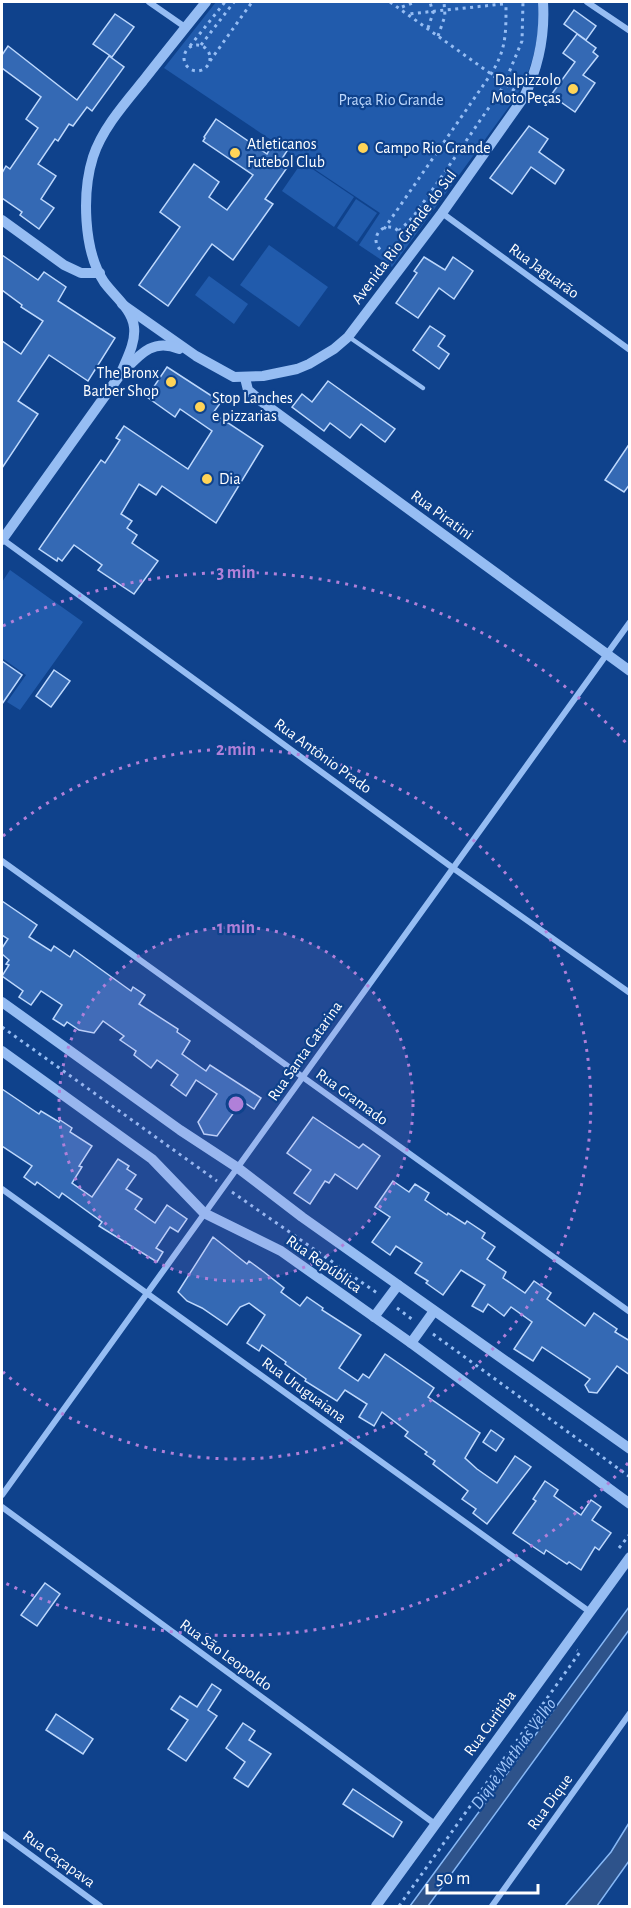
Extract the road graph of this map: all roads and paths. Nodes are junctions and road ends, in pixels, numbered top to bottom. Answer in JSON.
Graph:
{"nodes":[{"id":1,"x":149,"y":2,"type":"edge"},
{"id":2,"x":206,"y":2,"type":"edge"},
{"id":3,"x":225,"y":2,"type":"edge"},
{"id":4,"x":234,"y":2,"type":"edge"},
{"id":5,"x":252,"y":2,"type":"edge"},
{"id":6,"x":390,"y":2,"type":"edge"},
{"id":7,"x":400,"y":2,"type":"edge"},
{"id":8,"x":415,"y":2,"type":"edge"},
{"id":9,"x":430,"y":2,"type":"edge"},
{"id":10,"x":444,"y":2,"type":"edge"},
{"id":11,"x":523,"y":2,"type":"edge"},
{"id":12,"x":543,"y":2,"type":"edge"},
{"id":13,"x":588,"y":2,"type":"edge"},
{"id":14,"x":402,"y":9,"type":"junction"},
{"id":15,"x":445,"y":12,"type":"junction"},
{"id":16,"x":433,"y":13,"type":"junction"},
{"id":17,"x":408,"y":14,"type":"junction"},
{"id":18,"x":185,"y":27,"type":"junction"},
{"id":19,"x":428,"y":29,"type":"junction"},
{"id":20,"x":630,"y":31,"type":"edge"},
{"id":21,"x":438,"y":36,"type":"junction"},
{"id":22,"x":529,"y":40,"type":"dead end"},
{"id":23,"x":522,"y":41,"type":"junction"},
{"id":24,"x":201,"y":45,"type":"junction"},
{"id":25,"x":189,"y":48,"type":"junction"},
{"id":26,"x":209,"y":63,"type":"junction"},
{"id":27,"x":491,"y":74,"type":"junction"},
{"id":28,"x":505,"y":83,"type":"junction"},
{"id":29,"x":524,"y":98,"type":"junction"},
{"id":30,"x":442,"y":213,"type":"junction"},
{"id":31,"x":2,"y":220,"type":"edge"},
{"id":32,"x":384,"y":229,"type":"junction"},
{"id":33,"x":399,"y":231,"type":"junction"},
{"id":34,"x":100,"y":273,"type":"junction"},
{"id":35,"x":122,"y":304,"type":"junction"},
{"id":36,"x":348,"y":337,"type":"junction"},
{"id":37,"x":630,"y":350,"type":"edge"},
{"id":38,"x":195,"y":356,"type":"junction"},
{"id":39,"x":120,"y":375,"type":"junction"},
{"id":40,"x":244,"y":378,"type":"junction"},
{"id":41,"x":423,"y":388,"type":"dead end"},
{"id":42,"x":2,"y":539,"type":"edge"},
{"id":43,"x":630,"y":622,"type":"edge"},
{"id":44,"x":606,"y":654,"type":"junction"},
{"id":45,"x":630,"y":671,"type":"edge"},
{"id":46,"x":2,"y":861,"type":"edge"},
{"id":47,"x":453,"y":868,"type":"junction"},
{"id":48,"x":630,"y":993,"type":"edge"},
{"id":49,"x":2,"y":1002,"type":"edge"},
{"id":50,"x":2,"y":1027,"type":"edge"},
{"id":51,"x":2,"y":1051,"type":"edge"},
{"id":52,"x":302,"y":1078,"type":"junction"},
{"id":53,"x":238,"y":1168,"type":"junction"},
{"id":54,"x":224,"y":1186,"type":"junction"},
{"id":55,"x":2,"y":1189,"type":"edge"},
{"id":56,"x":204,"y":1213,"type":"junction"},
{"id":57,"x":398,"y":1285,"type":"junction"},
{"id":58,"x":146,"y":1293,"type":"junction"},
{"id":59,"x":386,"y":1300,"type":"junction"},
{"id":60,"x":434,"y":1311,"type":"junction"},
{"id":61,"x":630,"y":1312,"type":"edge"},
{"id":62,"x":374,"y":1317,"type":"junction"},
{"id":63,"x":423,"y":1327,"type":"junction"},
{"id":64,"x":411,"y":1343,"type":"junction"},
{"id":65,"x":630,"y":1449,"type":"edge"},
{"id":66,"x":630,"y":1477,"type":"edge"},
{"id":67,"x":2,"y":1495,"type":"edge"},
{"id":68,"x":630,"y":1504,"type":"edge"},
{"id":69,"x":2,"y":1507,"type":"edge"},
{"id":70,"x":630,"y":1557,"type":"edge"},
{"id":71,"x":590,"y":1612,"type":"junction"},
{"id":72,"x":580,"y":1652,"type":"dead end"},
{"id":73,"x":630,"y":1713,"type":"edge"},
{"id":74,"x":435,"y":1824,"type":"junction"},
{"id":75,"x":2,"y":1834,"type":"edge"},
{"id":76,"x":100,"y":1906,"type":"edge"},
{"id":77,"x":376,"y":1906,"type":"edge"},
{"id":78,"x":399,"y":1906,"type":"edge"},
{"id":79,"x":492,"y":1906,"type":"edge"}],
"edges":[{"from":1,"to":18,"type":"street"},
{"from":2,"to":18,"type":"street","name":"Avenida Rio Grande do Sul"},
{"from":3,"to":25,"type":"path"},
{"from":4,"to":24,"type":"path"},
{"from":5,"to":26,"type":"path"},
{"from":6,"to":14,"type":"path"},
{"from":7,"to":14,"type":"path"},
{"from":8,"to":14,"type":"path"},
{"from":9,"to":16,"type":"path"},
{"from":10,"to":15,"type":"path"},
{"from":11,"to":23,"type":"path"},
{"from":12,"to":29,"type":"street","name":"Avenida Rio Grande do Sul"},
{"from":13,"to":20,"type":"street"},
{"from":14,"to":17,"type":"path"},
{"from":15,"to":16,"type":"path"},
{"from":15,"to":21,"type":"path"},
{"from":15,"to":27,"type":"path"},
{"from":16,"to":17,"type":"path"},
{"from":16,"to":19,"type":"path"},
{"from":17,"to":19,"type":"path"},
{"from":18,"to":34,"type":"street","name":"Avenida Rio Grande do Sul"},
{"from":19,"to":21,"type":"path"},
{"from":21,"to":27,"type":"path"},
{"from":22,"to":23,"type":"path"},
{"from":23,"to":28,"type":"path"},
{"from":24,"to":25,"type":"path"},
{"from":24,"to":26,"type":"path"},
{"from":25,"to":26,"type":"path"},
{"from":27,"to":28,"type":"path"},
{"from":27,"to":32,"type":"path"},
{"from":28,"to":29,"type":"path"},
{"from":28,"to":33,"type":"path"},
{"from":29,"to":30,"type":"street","name":"Avenida Rio Grande do Sul"},
{"from":30,"to":36,"type":"street","name":"Avenida Rio Grande do Sul"},
{"from":30,"to":37,"type":"street","name":"Rua Jaguarão"},
{"from":31,"to":34,"type":"street"},
{"from":32,"to":33,"type":"path"},
{"from":32,"to":33,"type":"path"},
{"from":34,"to":35,"type":"street","name":"Avenida Rio Grande do Sul"},
{"from":35,"to":38,"type":"street","name":"Avenida Rio Grande do Sul"},
{"from":35,"to":39,"type":"street","name":"Avenida Rio Grande do Sul"},
{"from":36,"to":40,"type":"street","name":"Avenida Rio Grande do Sul"},
{"from":36,"to":41,"type":"lane"},
{"from":38,"to":39,"type":"street","name":"Avenida Rio Grande do Sul"},
{"from":38,"to":40,"type":"street","name":"Avenida Rio Grande do Sul"},
{"from":39,"to":42,"type":"street","name":"Avenida Rio Grande do Sul"},
{"from":40,"to":44,"type":"street","name":"Rua Piratini"},
{"from":42,"to":47,"type":"street","name":"Rua Antônio Prado"},
{"from":43,"to":44,"type":"street","name":"Rua Santa Catarina"},
{"from":44,"to":45,"type":"street","name":"Rua Piratini"},
{"from":44,"to":47,"type":"street","name":"Rua Santa Catarina"},
{"from":46,"to":52,"type":"street","name":"Rua Gramado"},
{"from":47,"to":48,"type":"street","name":"Rua Antônio Prado"},
{"from":47,"to":52,"type":"street","name":"Rua Santa Catarina"},
{"from":49,"to":53,"type":"street","name":"Rua República"},
{"from":50,"to":54,"type":"path"},
{"from":51,"to":56,"type":"street","name":"Rua República"},
{"from":52,"to":53,"type":"street","name":"Rua Santa Catarina"},
{"from":52,"to":61,"type":"street","name":"Rua Gramado"},
{"from":53,"to":54,"type":"street","name":"Rua Santa Catarina"},
{"from":53,"to":57,"type":"street","name":"Rua República"},
{"from":54,"to":56,"type":"street","name":"Rua Santa Catarina"},
{"from":54,"to":59,"type":"path"},
{"from":55,"to":58,"type":"street","name":"Rua Uruguaiana"},
{"from":56,"to":58,"type":"street","name":"Rua Santa Catarina"},
{"from":56,"to":62,"type":"street","name":"Rua República"},
{"from":57,"to":59,"type":"street"},
{"from":57,"to":60,"type":"street","name":"Rua República"},
{"from":58,"to":67,"type":"street","name":"Rua Santa Catarina"},
{"from":58,"to":71,"type":"street","name":"Rua Uruguaiana"},
{"from":59,"to":62,"type":"street"},
{"from":59,"to":63,"type":"path"},
{"from":60,"to":63,"type":"street"},
{"from":60,"to":65,"type":"street","name":"Rua República"},
{"from":62,"to":64,"type":"street","name":"Rua República"},
{"from":63,"to":64,"type":"street"},
{"from":63,"to":66,"type":"path"},
{"from":64,"to":68,"type":"street","name":"Rua República"},
{"from":69,"to":74,"type":"street","name":"Rua São Leopoldo"},
{"from":70,"to":71,"type":"street","name":"Rua Curitiba"},
{"from":71,"to":74,"type":"street","name":"Rua Curitiba"},
{"from":72,"to":78,"type":"path"},
{"from":73,"to":79,"type":"street","name":"Rua Dique"},
{"from":74,"to":77,"type":"street","name":"Rua Curitiba"},
{"from":75,"to":76,"type":"street","name":"Rua Caçapava"}]}
